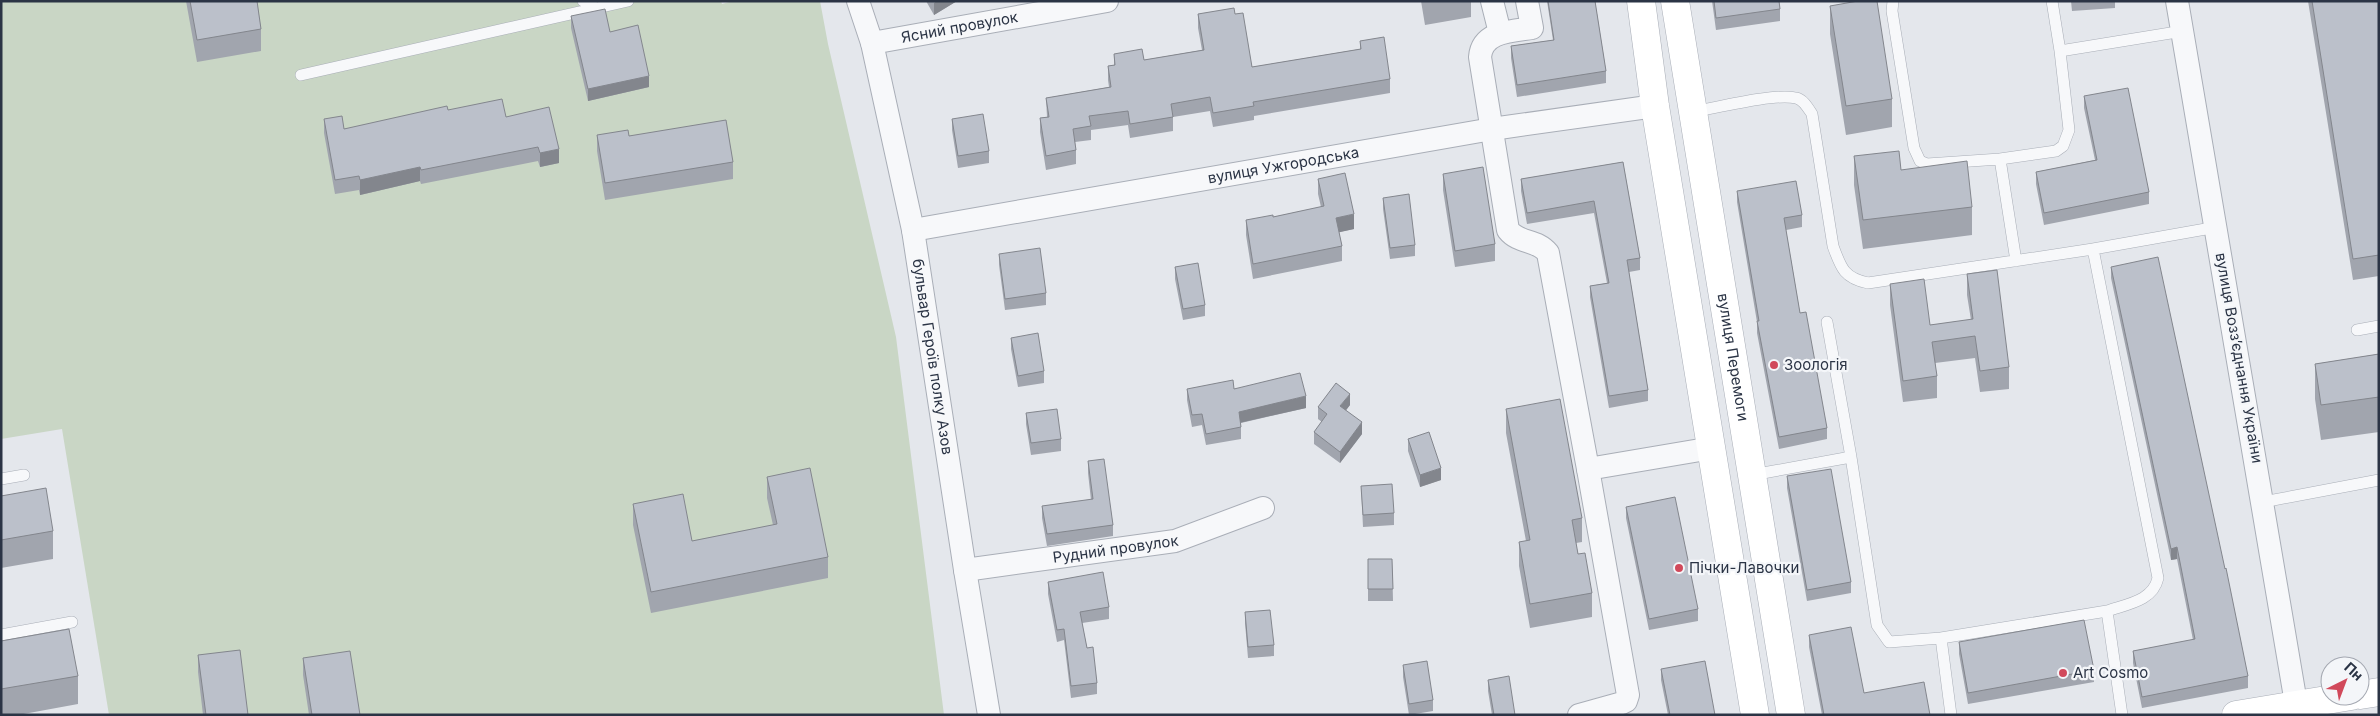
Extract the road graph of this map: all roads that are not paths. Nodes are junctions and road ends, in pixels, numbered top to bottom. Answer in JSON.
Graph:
{"nodes":[{"id":1,"x":583,"y":1,"type":"edge"},
{"id":2,"x":628,"y":1,"type":"edge"},
{"id":3,"x":858,"y":1,"type":"edge"},
{"id":4,"x":1107,"y":1,"type":"edge"},
{"id":5,"x":1492,"y":1,"type":"edge"},
{"id":6,"x":1527,"y":1,"type":"edge"},
{"id":7,"x":1640,"y":1,"type":"edge"},
{"id":8,"x":1675,"y":1,"type":"edge"},
{"id":9,"x":1894,"y":1,"type":"edge"},
{"id":10,"x":2052,"y":1,"type":"edge"},
{"id":11,"x":2177,"y":1,"type":"edge"},
{"id":12,"x":598,"y":9,"type":"junction"},
{"id":13,"x":2183,"y":31,"type":"junction"},
{"id":14,"x":1500,"y":34,"type":"junction"},
{"id":15,"x":872,"y":43,"type":"junction"},
{"id":16,"x":2060,"y":51,"type":"junction"},
{"id":17,"x":301,"y":75,"type":"dead end"},
{"id":18,"x":1655,"y":106,"type":"junction"},
{"id":19,"x":1692,"y":112,"type":"junction"},
{"id":20,"x":1492,"y":129,"type":"junction"},
{"id":21,"x":2000,"y":159,"type":"junction"},
{"id":22,"x":2217,"y":226,"type":"junction"},
{"id":23,"x":913,"y":230,"type":"junction"},
{"id":24,"x":2093,"y":249,"type":"junction"},
{"id":25,"x":2016,"y":261,"type":"junction"},
{"id":26,"x":1827,"y":322,"type":"dead end"},
{"id":27,"x":2379,"y":326,"type":"edge"},
{"id":28,"x":2357,"y":330,"type":"dead end"},
{"id":29,"x":1712,"y":448,"type":"junction"},
{"id":30,"x":1851,"y":457,"type":"junction"},
{"id":31,"x":1588,"y":470,"type":"junction"},
{"id":32,"x":24,"y":475,"type":"dead end"},
{"id":33,"x":1752,"y":475,"type":"junction"},
{"id":34,"x":1,"y":479,"type":"edge"},
{"id":35,"x":2379,"y":480,"type":"edge"},
{"id":36,"x":2263,"y":502,"type":"junction"},
{"id":37,"x":1262,"y":508,"type":"dead end"},
{"id":38,"x":965,"y":570,"type":"junction"},
{"id":39,"x":2108,"y":611,"type":"junction"},
{"id":40,"x":72,"y":622,"type":"dead end"},
{"id":41,"x":1,"y":635,"type":"edge"},
{"id":42,"x":1941,"y":638,"type":"junction"},
{"id":43,"x":2320,"y":704,"type":"edge"},
{"id":44,"x":2297,"y":710,"type":"edge"},
{"id":45,"x":989,"y":715,"type":"edge"},
{"id":46,"x":1580,"y":715,"type":"edge"},
{"id":47,"x":1755,"y":715,"type":"edge"},
{"id":48,"x":1791,"y":715,"type":"edge"},
{"id":49,"x":1951,"y":715,"type":"edge"},
{"id":50,"x":2122,"y":715,"type":"edge"},
{"id":51,"x":2236,"y":715,"type":"edge"}],
"edges":[{"from":1,"to":12,"type":"lane"},
{"from":2,"to":12,"type":"lane"},
{"from":3,"to":15,"type":"street","name":"бульвар Героїв полку Азов"},
{"from":4,"to":15,"type":"street","name":"Ясний провулок"},
{"from":5,"to":14,"type":"street"},
{"from":6,"to":14,"type":"street"},
{"from":7,"to":18,"type":"main road"},
{"from":8,"to":19,"type":"main road","name":"вулиця Перемоги"},
{"from":9,"to":21,"type":"lane"},
{"from":10,"to":16,"type":"lane"},
{"from":11,"to":13,"type":"street","name":"вулиця Воззʼєднання України"},
{"from":12,"to":17,"type":"lane"},
{"from":13,"to":16,"type":"lane"},
{"from":13,"to":22,"type":"street","name":"вулиця Воззʼєднання України"},
{"from":14,"to":20,"type":"street"},
{"from":15,"to":23,"type":"street","name":"бульвар Героїв полку Азов"},
{"from":16,"to":21,"type":"lane"},
{"from":18,"to":20,"type":"street","name":"вулиця Ужгородська"},
{"from":18,"to":29,"type":"main road"},
{"from":19,"to":25,"type":"lane"},
{"from":19,"to":33,"type":"main road","name":"вулиця Перемоги"},
{"from":20,"to":23,"type":"street","name":"вулиця Ужгородська"},
{"from":20,"to":31,"type":"street"},
{"from":21,"to":25,"type":"lane"},
{"from":22,"to":24,"type":"lane"},
{"from":22,"to":36,"type":"street","name":"вулиця Воззʼєднання України"},
{"from":23,"to":38,"type":"street","name":"бульвар Героїв полку Азов"},
{"from":24,"to":25,"type":"lane"},
{"from":24,"to":39,"type":"lane"},
{"from":26,"to":30,"type":"lane"},
{"from":27,"to":28,"type":"lane"},
{"from":29,"to":31,"type":"street"},
{"from":29,"to":47,"type":"main road"},
{"from":30,"to":33,"type":"lane"},
{"from":30,"to":42,"type":"lane"},
{"from":31,"to":46,"type":"street"},
{"from":32,"to":34,"type":"lane"},
{"from":33,"to":48,"type":"main road","name":"вулиця Перемоги"},
{"from":35,"to":36,"type":"lane"},
{"from":36,"to":44,"type":"street","name":"вулиця Воззʼєднання України"},
{"from":37,"to":38,"type":"street","name":"Рудний провулок"},
{"from":38,"to":45,"type":"street","name":"бульвар Героїв полку Азов"},
{"from":39,"to":42,"type":"lane"},
{"from":39,"to":50,"type":"lane"},
{"from":40,"to":41,"type":"lane"},
{"from":42,"to":49,"type":"lane"},
{"from":43,"to":44,"type":"main road"},
{"from":44,"to":51,"type":"main road"}]}
